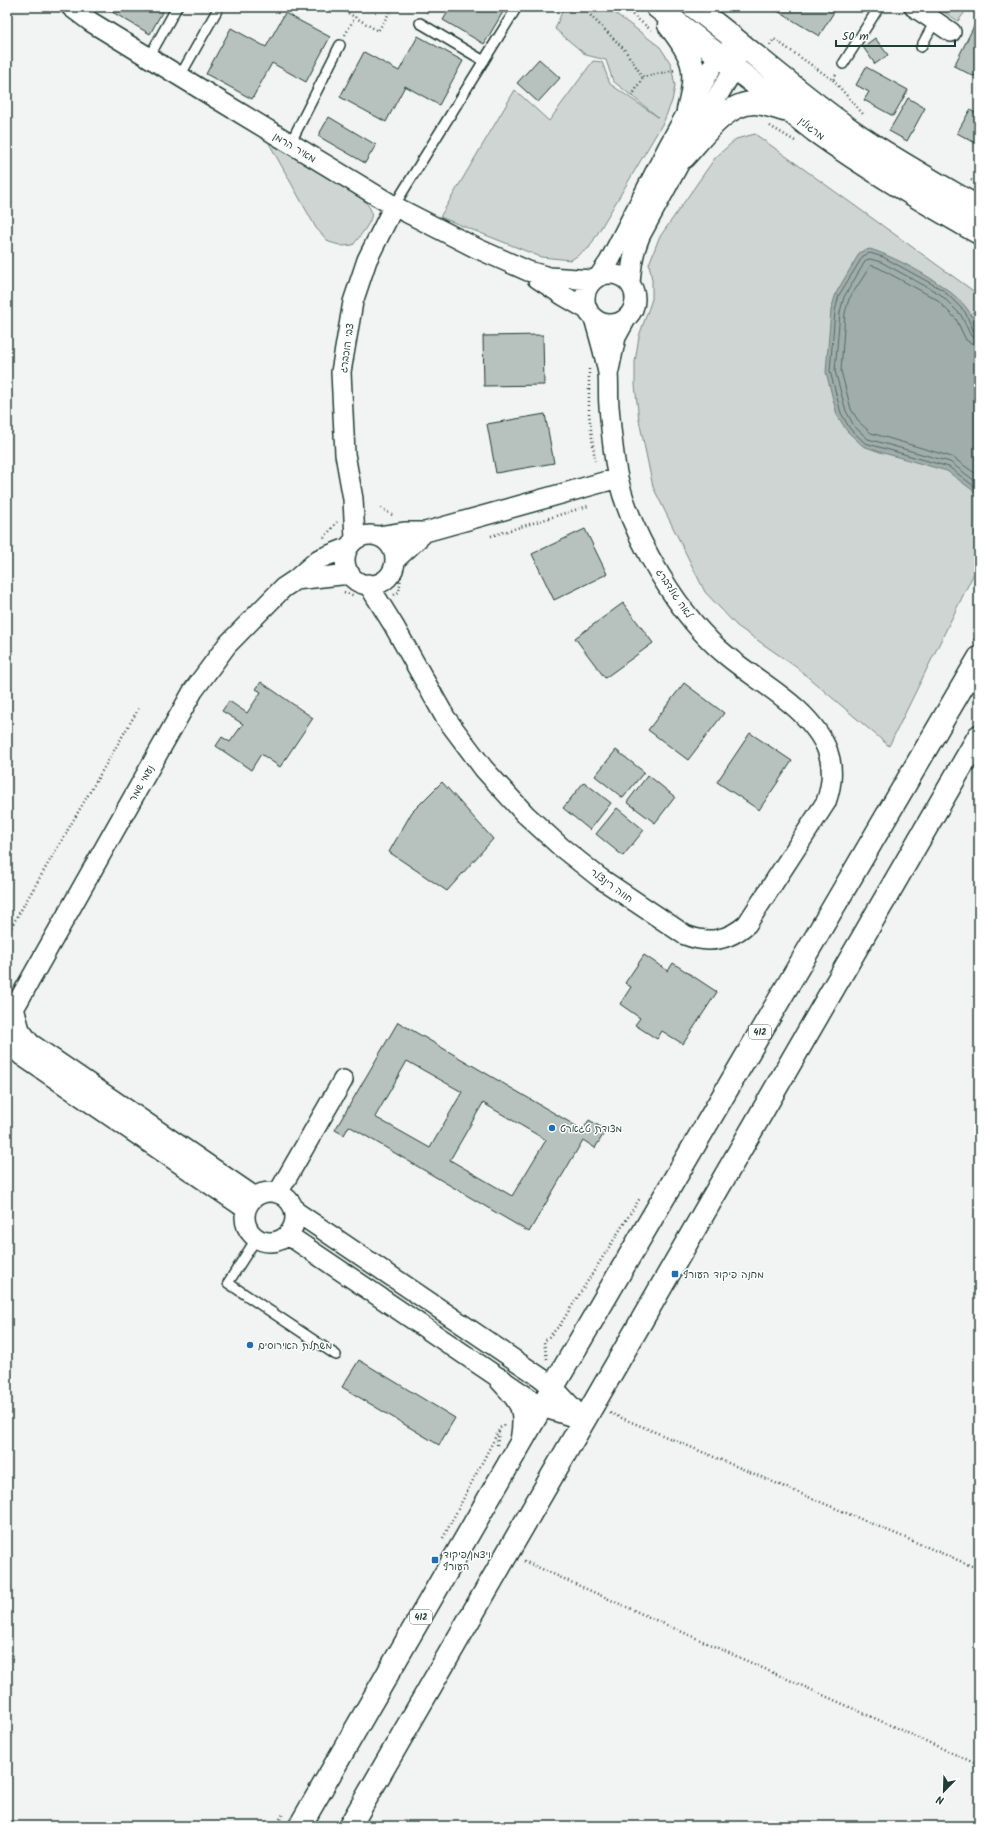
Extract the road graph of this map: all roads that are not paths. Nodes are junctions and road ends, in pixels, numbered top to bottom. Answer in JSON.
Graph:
{"nodes":[{"id":1,"x":71,"y":7,"type":"edge"},
{"id":2,"x":176,"y":7,"type":"edge"},
{"id":3,"x":219,"y":7,"type":"edge"},
{"id":4,"x":517,"y":7,"type":"edge"},
{"id":5,"x":656,"y":7,"type":"edge"},
{"id":6,"x":694,"y":7,"type":"edge"},
{"id":7,"x":879,"y":7,"type":"edge"},
{"id":8,"x":914,"y":7,"type":"edge"},
{"id":9,"x":935,"y":22,"type":"junction"},
{"id":10,"x":420,"y":23,"type":"dead end"},
{"id":11,"x":951,"y":32,"type":"dead end"},
{"id":12,"x":340,"y":45,"type":"road end"},
{"id":13,"x":741,"y":45,"type":"junction"},
{"id":14,"x":921,"y":47,"type":"dead end"},
{"id":15,"x":149,"y":57,"type":"junction"},
{"id":16,"x":484,"y":61,"type":"junction"},
{"id":17,"x":727,"y":61,"type":"junction"},
{"id":18,"x":843,"y":64,"type":"road end"},
{"id":19,"x":180,"y":76,"type":"junction"},
{"id":20,"x":688,"y":110,"type":"junction"},
{"id":21,"x":793,"y":113,"type":"junction"},
{"id":22,"x":290,"y":144,"type":"junction"},
{"id":23,"x":684,"y":158,"type":"junction"},
{"id":24,"x":394,"y":206,"type":"junction"},
{"id":25,"x":979,"y":208,"type":"edge"},
{"id":26,"x":979,"y":233,"type":"edge"},
{"id":27,"x":528,"y":271,"type":"junction"},
{"id":28,"x":596,"y":278,"type":"junction"},
{"id":29,"x":630,"y":284,"type":"junction"},
{"id":30,"x":591,"y":314,"type":"junction"},
{"id":31,"x":628,"y":317,"type":"junction"},
{"id":32,"x":608,"y":374,"type":"junction"},
{"id":33,"x":618,"y":478,"type":"junction"},
{"id":34,"x":425,"y":532,"type":"junction"},
{"id":35,"x":364,"y":540,"type":"junction"},
{"id":36,"x":395,"y":560,"type":"junction"},
{"id":37,"x":350,"y":574,"type":"junction"},
{"id":38,"x":386,"y":579,"type":"junction"},
{"id":39,"x":295,"y":580,"type":"junction"},
{"id":40,"x":364,"y":592,"type":"junction"},
{"id":41,"x":394,"y":626,"type":"junction"},
{"id":42,"x":979,"y":658,"type":"edge"},
{"id":43,"x":975,"y":743,"type":"edge"},
{"id":44,"x":831,"y":761,"type":"joint"},
{"id":45,"x":11,"y":1016,"type":"edge"},
{"id":46,"x":7,"y":1029,"type":"edge"},
{"id":47,"x":344,"y":1080,"type":"dead end"},
{"id":48,"x":278,"y":1193,"type":"junction"},
{"id":49,"x":250,"y":1203,"type":"junction"},
{"id":50,"x":295,"y":1211,"type":"junction"},
{"id":51,"x":288,"y":1235,"type":"junction"},
{"id":52,"x":256,"y":1239,"type":"junction"},
{"id":53,"x":336,"y":1355,"type":"dead end"},
{"id":54,"x":501,"y":1380,"type":"junction"},
{"id":55,"x":553,"y":1387,"type":"junction"},
{"id":56,"x":542,"y":1407,"type":"junction"},
{"id":57,"x":589,"y":1413,"type":"junction"},
{"id":58,"x":522,"y":1442,"type":"junction"},
{"id":59,"x":300,"y":1826,"type":"edge"},
{"id":60,"x":350,"y":1826,"type":"edge"}],
"edges":[{"from":1,"to":15,"type":"street","name":"מאיר הרמן"},
{"from":2,"to":15,"type":"lane"},
{"from":3,"to":19,"type":"lane"},
{"from":4,"to":16,"type":"lane"},
{"from":5,"to":17,"type":"main road","name":"מרגולין"},
{"from":5,"to":20,"type":"main road"},
{"from":6,"to":13,"type":"main road"},
{"from":7,"to":18,"type":"lane"},
{"from":8,"to":9,"type":"street"},
{"from":9,"to":11,"type":"street"},
{"from":9,"to":14,"type":"lane"},
{"from":10,"to":16,"type":"lane"},
{"from":12,"to":22,"type":"lane"},
{"from":13,"to":17,"type":"street"},
{"from":13,"to":25,"type":"main road"},
{"from":15,"to":19,"type":"street","name":"מאיר הרמן"},
{"from":16,"to":24,"type":"lane"},
{"from":17,"to":20,"type":"street"},
{"from":17,"to":21,"type":"main road","name":"מרגולין"},
{"from":17,"to":23,"type":"street"},
{"from":19,"to":22,"type":"street","name":"מאיר הרמן"},
{"from":20,"to":28,"type":"street"},
{"from":21,"to":23,"type":"main road"},
{"from":21,"to":26,"type":"main road","name":"מרגולין"},
{"from":22,"to":24,"type":"street","name":"מאיר הרמן"},
{"from":23,"to":29,"type":"street"},
{"from":24,"to":27,"type":"street","name":"מאיר הרמן"},
{"from":24,"to":35,"type":"street","name":"צבי הוכברג"},
{"from":27,"to":28,"type":"street","name":"מאיר הרמן"},
{"from":27,"to":30,"type":"street","name":"מאיר הרמן"},
{"from":28,"to":29,"type":"street"},
{"from":28,"to":30,"type":"street"},
{"from":29,"to":31,"type":"street"},
{"from":30,"to":31,"type":"street"},
{"from":30,"to":32,"type":"street","name":"לאה גולדברג"},
{"from":31,"to":32,"type":"street","name":"לאה גולדברג"},
{"from":32,"to":33,"type":"street","name":"לאה גולדברג"},
{"from":33,"to":34,"type":"street"},
{"from":33,"to":44,"type":"street","name":"לאה גולדברג"},
{"from":34,"to":35,"type":"street","name":"נעמי שמר"},
{"from":34,"to":36,"type":"street"},
{"from":35,"to":36,"type":"street"},
{"from":35,"to":37,"type":"street"},
{"from":35,"to":39,"type":"street","name":"נעמי שמר"},
{"from":36,"to":38,"type":"street"},
{"from":37,"to":39,"type":"street"},
{"from":37,"to":40,"type":"street"},
{"from":38,"to":40,"type":"street"},
{"from":38,"to":41,"type":"street","name":"חווה רינצלר"},
{"from":39,"to":45,"type":"street","name":"נעמי שמר"},
{"from":40,"to":41,"type":"street","name":"חווה רינצלר"},
{"from":41,"to":44,"type":"street","name":"חווה רינצלר"},
{"from":42,"to":55,"type":"main road","number":"412"},
{"from":43,"to":57,"type":"main road"},
{"from":45,"to":49,"type":"street"},
{"from":46,"to":49,"type":"street"},
{"from":47,"to":48,"type":"street"},
{"from":48,"to":49,"type":"street"},
{"from":48,"to":50,"type":"street"},
{"from":49,"to":52,"type":"street"},
{"from":50,"to":51,"type":"street"},
{"from":50,"to":55,"type":"street"},
{"from":51,"to":52,"type":"street"},
{"from":51,"to":54,"type":"street"},
{"from":52,"to":53,"type":"lane"},
{"from":54,"to":56,"type":"street"},
{"from":54,"to":58,"type":"main road"},
{"from":55,"to":56,"type":"main road","number":"412"},
{"from":55,"to":57,"type":"street"},
{"from":56,"to":57,"type":"street"},
{"from":56,"to":58,"type":"main road","number":"412"},
{"from":57,"to":60,"type":"main road"},
{"from":58,"to":59,"type":"main road","number":"412"}]}
